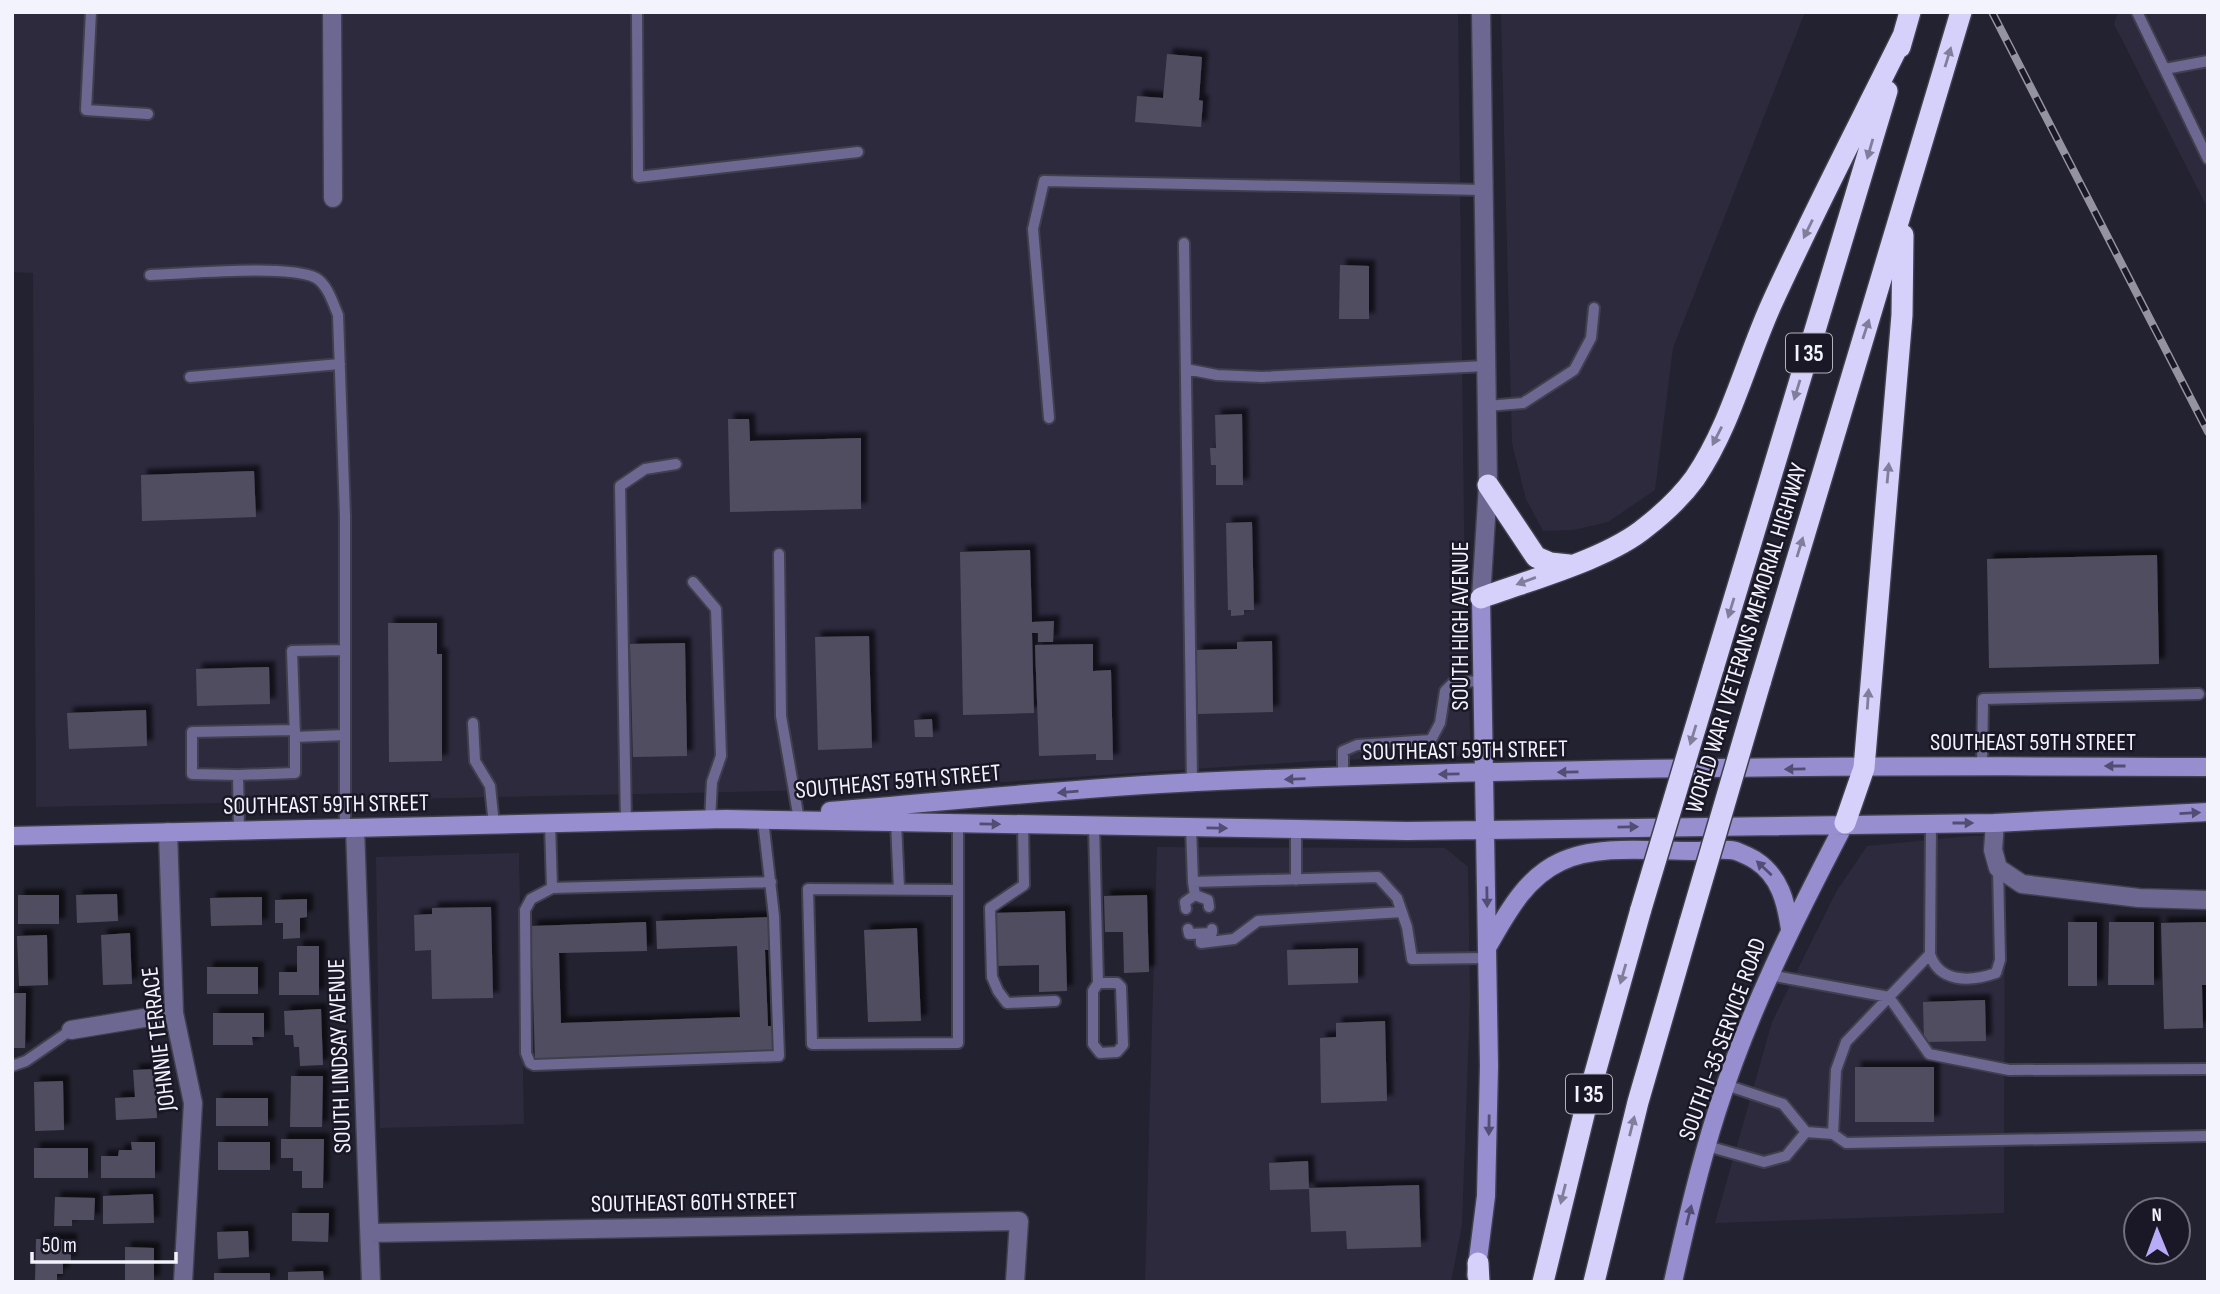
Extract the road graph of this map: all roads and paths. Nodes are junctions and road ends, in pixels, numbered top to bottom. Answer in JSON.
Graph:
{"nodes":[{"id":1,"x":91,"y":12,"type":"edge"},
{"id":2,"x":332,"y":12,"type":"edge"},
{"id":3,"x":637,"y":12,"type":"edge"},
{"id":4,"x":1481,"y":12,"type":"edge"},
{"id":5,"x":1910,"y":12,"type":"edge"},
{"id":6,"x":1961,"y":12,"type":"edge"},
{"id":7,"x":2137,"y":12,"type":"edge"},
{"id":8,"x":1903,"y":36,"type":"junction"},
{"id":9,"x":2208,"y":61,"type":"edge"},
{"id":10,"x":2165,"y":69,"type":"junction"},
{"id":11,"x":148,"y":114,"type":"dead end"},
{"id":12,"x":858,"y":152,"type":"dead end"},
{"id":13,"x":2208,"y":159,"type":"edge"},
{"id":14,"x":1484,"y":190,"type":"junction"},
{"id":15,"x":333,"y":198,"type":"dead end"},
{"id":16,"x":1903,"y":212,"type":"junction"},
{"id":17,"x":1184,"y":243,"type":"dead end"},
{"id":18,"x":150,"y":275,"type":"dead end"},
{"id":19,"x":1594,"y":308,"type":"dead end"},
{"id":20,"x":340,"y":365,"type":"junction"},
{"id":21,"x":1486,"y":366,"type":"junction"},
{"id":22,"x":1186,"y":369,"type":"junction"},
{"id":23,"x":190,"y":377,"type":"dead end"},
{"id":24,"x":1487,"y":406,"type":"junction"},
{"id":25,"x":1049,"y":418,"type":"dead end"},
{"id":26,"x":676,"y":464,"type":"dead end"},
{"id":27,"x":1488,"y":485,"type":"junction"},
{"id":28,"x":779,"y":554,"type":"dead end"},
{"id":29,"x":1571,"y":565,"type":"junction"},
{"id":30,"x":693,"y":582,"type":"dead end"},
{"id":31,"x":1481,"y":598,"type":"junction"},
{"id":32,"x":345,"y":650,"type":"junction"},
{"id":33,"x":1483,"y":681,"type":"junction"},
{"id":34,"x":2199,"y":694,"type":"dead end"},
{"id":35,"x":473,"y":723,"type":"dead end"},
{"id":36,"x":259,"y":730,"type":"junction"},
{"id":37,"x":221,"y":731,"type":"junction"},
{"id":38,"x":295,"y":733,"type":"junction"},
{"id":39,"x":345,"y":735,"type":"junction"},
{"id":40,"x":259,"y":743,"type":"dead end"},
{"id":41,"x":221,"y":744,"type":"dead end"},
{"id":42,"x":1982,"y":766,"type":"junction"},
{"id":43,"x":2208,"y":766,"type":"edge"},
{"id":44,"x":1864,"y":768,"type":"junction"},
{"id":45,"x":1485,"y":773,"type":"junction"},
{"id":46,"x":238,"y":775,"type":"junction"},
{"id":47,"x":1342,"y":777,"type":"junction"},
{"id":48,"x":1192,"y":782,"type":"junction"},
{"id":49,"x":2208,"y":812,"type":"edge"},
{"id":50,"x":798,"y":814,"type":"junction"},
{"id":51,"x":718,"y":820,"type":"junction"},
{"id":52,"x":764,"y":820,"type":"junction"},
{"id":53,"x":626,"y":822,"type":"junction"},
{"id":54,"x":897,"y":822,"type":"junction"},
{"id":55,"x":550,"y":823,"type":"junction"},
{"id":56,"x":958,"y":823,"type":"junction"},
{"id":57,"x":1931,"y":823,"type":"junction"},
{"id":58,"x":1994,"y":823,"type":"junction"},
{"id":59,"x":1023,"y":824,"type":"junction"},
{"id":60,"x":1845,"y":824,"type":"junction"},
{"id":61,"x":494,"y":825,"type":"junction"},
{"id":62,"x":1094,"y":826,"type":"junction"},
{"id":63,"x":350,"y":828,"type":"junction"},
{"id":64,"x":1191,"y":828,"type":"junction"},
{"id":65,"x":1487,"y":829,"type":"junction"},
{"id":66,"x":1296,"y":830,"type":"junction"},
{"id":67,"x":239,"y":831,"type":"junction"},
{"id":68,"x":168,"y":832,"type":"junction"},
{"id":69,"x":12,"y":836,"type":"edge"},
{"id":70,"x":1998,"y":867,"type":"junction"},
{"id":71,"x":771,"y":882,"type":"junction"},
{"id":72,"x":1193,"y":882,"type":"junction"},
{"id":73,"x":1298,"y":882,"type":"junction"},
{"id":74,"x":552,"y":888,"type":"junction"},
{"id":75,"x":899,"y":889,"type":"junction"},
{"id":76,"x":958,"y":890,"type":"junction"},
{"id":77,"x":1195,"y":895,"type":"junction"},
{"id":78,"x":2208,"y":900,"type":"edge"},
{"id":79,"x":1209,"y":907,"type":"dead end"},
{"id":80,"x":1186,"y":909,"type":"dead end"},
{"id":81,"x":1402,"y":912,"type":"junction"},
{"id":82,"x":1188,"y":929,"type":"dead end"},
{"id":83,"x":1212,"y":929,"type":"dead end"},
{"id":84,"x":1790,"y":929,"type":"junction"},
{"id":85,"x":1200,"y":935,"type":"junction"},
{"id":86,"x":1488,"y":952,"type":"junction"},
{"id":87,"x":1930,"y":954,"type":"junction"},
{"id":88,"x":1769,"y":975,"type":"junction"},
{"id":89,"x":1098,"y":983,"type":"junction"},
{"id":90,"x":1889,"y":997,"type":"junction"},
{"id":91,"x":1055,"y":1001,"type":"dead end"},
{"id":92,"x":174,"y":1013,"type":"junction"},
{"id":93,"x":71,"y":1030,"type":"joint"},
{"id":94,"x":12,"y":1066,"type":"edge"},
{"id":95,"x":2208,"y":1069,"type":"edge"},
{"id":96,"x":1726,"y":1084,"type":"junction"},
{"id":97,"x":1806,"y":1132,"type":"junction"},
{"id":98,"x":1833,"y":1134,"type":"junction"},
{"id":99,"x":2208,"y":1136,"type":"edge"},
{"id":100,"x":1707,"y":1146,"type":"junction"},
{"id":101,"x":370,"y":1233,"type":"junction"},
{"id":102,"x":1477,"y":1276,"type":"edge"},
{"id":103,"x":183,"y":1282,"type":"edge"},
{"id":104,"x":371,"y":1282,"type":"edge"},
{"id":105,"x":1015,"y":1282,"type":"edge"},
{"id":106,"x":1543,"y":1282,"type":"edge"},
{"id":107,"x":1594,"y":1282,"type":"edge"},
{"id":108,"x":1673,"y":1282,"type":"edge"}],
"edges":[{"from":1,"to":11,"type":"lane"},
{"from":2,"to":15,"type":"street"},
{"from":3,"to":12,"type":"lane"},
{"from":4,"to":14,"type":"street","name":"SOUTH HIGH AVENUE"},
{"from":5,"to":8,"type":"highway","name":"WORLD WAR I VETERANS MEMORIAL HIGHWAY","number":"I 35"},
{"from":16,"to":6,"type":"highway","name":"WORLD WAR I VETERANS MEMORIAL HIGHWAY","number":"I 35","one_way":true},
{"from":7,"to":10,"type":"lane"},
{"from":8,"to":29,"type":"highway","one_way":true},
{"from":8,"to":106,"type":"highway","name":"WORLD WAR I VETERANS MEMORIAL HIGHWAY","number":"I 35","one_way":true,"bridge":true},
{"from":9,"to":10,"type":"lane"},
{"from":10,"to":13,"type":"lane"},
{"from":14,"to":21,"type":"street","name":"SOUTH HIGH AVENUE"},
{"from":14,"to":25,"type":"lane"},
{"from":44,"to":16,"type":"highway","one_way":true},
{"from":107,"to":16,"type":"highway","name":"WORLD WAR I VETERANS MEMORIAL HIGHWAY","number":"I 35","one_way":true,"bridge":true},
{"from":17,"to":22,"type":"lane"},
{"from":18,"to":20,"type":"lane"},
{"from":19,"to":24,"type":"lane"},
{"from":20,"to":23,"type":"lane"},
{"from":20,"to":32,"type":"lane"},
{"from":21,"to":22,"type":"lane"},
{"from":21,"to":24,"type":"street","name":"SOUTH HIGH AVENUE"},
{"from":22,"to":48,"type":"lane"},
{"from":24,"to":27,"type":"street","name":"SOUTH HIGH AVENUE"},
{"from":26,"to":53,"type":"lane"},
{"from":27,"to":29,"type":"highway"},
{"from":27,"to":31,"type":"street","name":"SOUTH HIGH AVENUE"},
{"from":28,"to":50,"type":"lane"},
{"from":29,"to":31,"type":"highway","one_way":true},
{"from":30,"to":51,"type":"lane"},
{"from":31,"to":33,"type":"main road","name":"SOUTH HIGH AVENUE"},
{"from":32,"to":38,"type":"lane"},
{"from":32,"to":39,"type":"lane"},
{"from":33,"to":45,"type":"main road","name":"SOUTH HIGH AVENUE"},
{"from":33,"to":47,"type":"lane"},
{"from":34,"to":42,"type":"lane"},
{"from":35,"to":61,"type":"lane"},
{"from":36,"to":37,"type":"lane"},
{"from":36,"to":38,"type":"lane"},
{"from":36,"to":40,"type":"lane"},
{"from":37,"to":41,"type":"lane"},
{"from":37,"to":46,"type":"lane"},
{"from":38,"to":39,"type":"lane"},
{"from":38,"to":46,"type":"lane"},
{"from":39,"to":63,"type":"lane"},
{"from":43,"to":42,"type":"main road","name":"SOUTHEAST 59TH STREET","one_way":true},
{"from":42,"to":44,"type":"main road","name":"SOUTHEAST 59TH STREET"},
{"from":44,"to":45,"type":"main road","name":"SOUTHEAST 59TH STREET","one_way":true},
{"from":44,"to":60,"type":"highway"},
{"from":45,"to":47,"type":"main road","name":"SOUTHEAST 59TH STREET","one_way":true},
{"from":45,"to":65,"type":"main road","name":"SOUTH HIGH AVENUE"},
{"from":46,"to":67,"type":"lane"},
{"from":47,"to":48,"type":"main road","name":"SOUTHEAST 59TH STREET","one_way":true},
{"from":48,"to":50,"type":"main road","name":"SOUTHEAST 59TH STREET","one_way":true},
{"from":58,"to":49,"type":"main road","name":"SOUTHEAST 59TH STREET","one_way":true},
{"from":50,"to":51,"type":"main road","name":"SOUTHEAST 59TH STREET"},
{"from":51,"to":52,"type":"main road","name":"SOUTHEAST 59TH STREET"},
{"from":51,"to":53,"type":"main road","name":"SOUTHEAST 59TH STREET"},
{"from":52,"to":54,"type":"main road","name":"SOUTHEAST 59TH STREET"},
{"from":52,"to":71,"type":"lane"},
{"from":53,"to":55,"type":"main road","name":"SOUTHEAST 59TH STREET"},
{"from":54,"to":56,"type":"main road","name":"SOUTHEAST 59TH STREET"},
{"from":54,"to":75,"type":"lane"},
{"from":55,"to":61,"type":"main road","name":"SOUTHEAST 59TH STREET"},
{"from":55,"to":74,"type":"lane"},
{"from":56,"to":59,"type":"main road","name":"SOUTHEAST 59TH STREET","one_way":true},
{"from":56,"to":76,"type":"lane"},
{"from":57,"to":58,"type":"main road","name":"SOUTHEAST 59TH STREET","one_way":true},
{"from":57,"to":60,"type":"main road","name":"SOUTHEAST 59TH STREET"},
{"from":57,"to":87,"type":"lane"},
{"from":58,"to":70,"type":"street"},
{"from":59,"to":62,"type":"main road","name":"SOUTHEAST 59TH STREET"},
{"from":59,"to":91,"type":"lane"},
{"from":65,"to":60,"type":"main road","name":"SOUTHEAST 59TH STREET","one_way":true},
{"from":60,"to":84,"type":"main road","name":"SOUTH I-35 SERVICE ROAD"},
{"from":61,"to":63,"type":"main road","name":"SOUTHEAST 59TH STREET"},
{"from":62,"to":64,"type":"main road","name":"SOUTHEAST 59TH STREET"},
{"from":62,"to":89,"type":"lane"},
{"from":63,"to":67,"type":"main road","name":"SOUTHEAST 59TH STREET"},
{"from":63,"to":101,"type":"street","name":"SOUTH LINDSAY AVENUE"},
{"from":64,"to":66,"type":"main road","name":"SOUTHEAST 59TH STREET","one_way":true},
{"from":64,"to":72,"type":"lane"},
{"from":65,"to":66,"type":"main road","name":"SOUTHEAST 59TH STREET"},
{"from":65,"to":86,"type":"main road","name":"SOUTH HIGH AVENUE","one_way":true},
{"from":66,"to":73,"type":"lane"},
{"from":67,"to":68,"type":"main road","name":"SOUTHEAST 59TH STREET"},
{"from":68,"to":69,"type":"main road","name":"SOUTHEAST 59TH STREET"},
{"from":68,"to":92,"type":"street","name":"JOHNNIE TERRACE"},
{"from":70,"to":78,"type":"street"},
{"from":70,"to":87,"type":"lane"},
{"from":71,"to":74,"type":"lane"},
{"from":71,"to":74,"type":"lane"},
{"from":72,"to":73,"type":"lane"},
{"from":72,"to":77,"type":"lane"},
{"from":73,"to":81,"type":"lane"},
{"from":75,"to":76,"type":"lane"},
{"from":75,"to":76,"type":"lane"},
{"from":77,"to":79,"type":"lane"},
{"from":77,"to":80,"type":"lane"},
{"from":81,"to":85,"type":"lane"},
{"from":81,"to":86,"type":"lane"},
{"from":82,"to":85,"type":"lane"},
{"from":83,"to":85,"type":"lane"},
{"from":84,"to":86,"type":"main road","one_way":true},
{"from":84,"to":88,"type":"main road","name":"SOUTH I-35 SERVICE ROAD"},
{"from":86,"to":102,"type":"main road","name":"SOUTH HIGH AVENUE","one_way":true},
{"from":87,"to":90,"type":"lane"},
{"from":88,"to":90,"type":"lane"},
{"from":88,"to":96,"type":"main road","name":"SOUTH I-35 SERVICE ROAD"},
{"from":89,"to":89,"type":"lane"},
{"from":90,"to":95,"type":"lane"},
{"from":90,"to":98,"type":"lane"},
{"from":92,"to":93,"type":"street"},
{"from":92,"to":103,"type":"street","name":"JOHNNIE TERRACE"},
{"from":93,"to":94,"type":"lane"},
{"from":96,"to":97,"type":"lane"},
{"from":96,"to":100,"type":"main road","name":"SOUTH I-35 SERVICE ROAD"},
{"from":97,"to":98,"type":"lane"},
{"from":97,"to":100,"type":"lane"},
{"from":98,"to":99,"type":"lane"},
{"from":108,"to":100,"type":"main road","name":"SOUTH I-35 SERVICE ROAD","one_way":true},
{"from":101,"to":104,"type":"street","name":"SOUTH LINDSAY AVENUE"},
{"from":101,"to":105,"type":"street","name":"SOUTHEAST 60TH STREET"}]}
